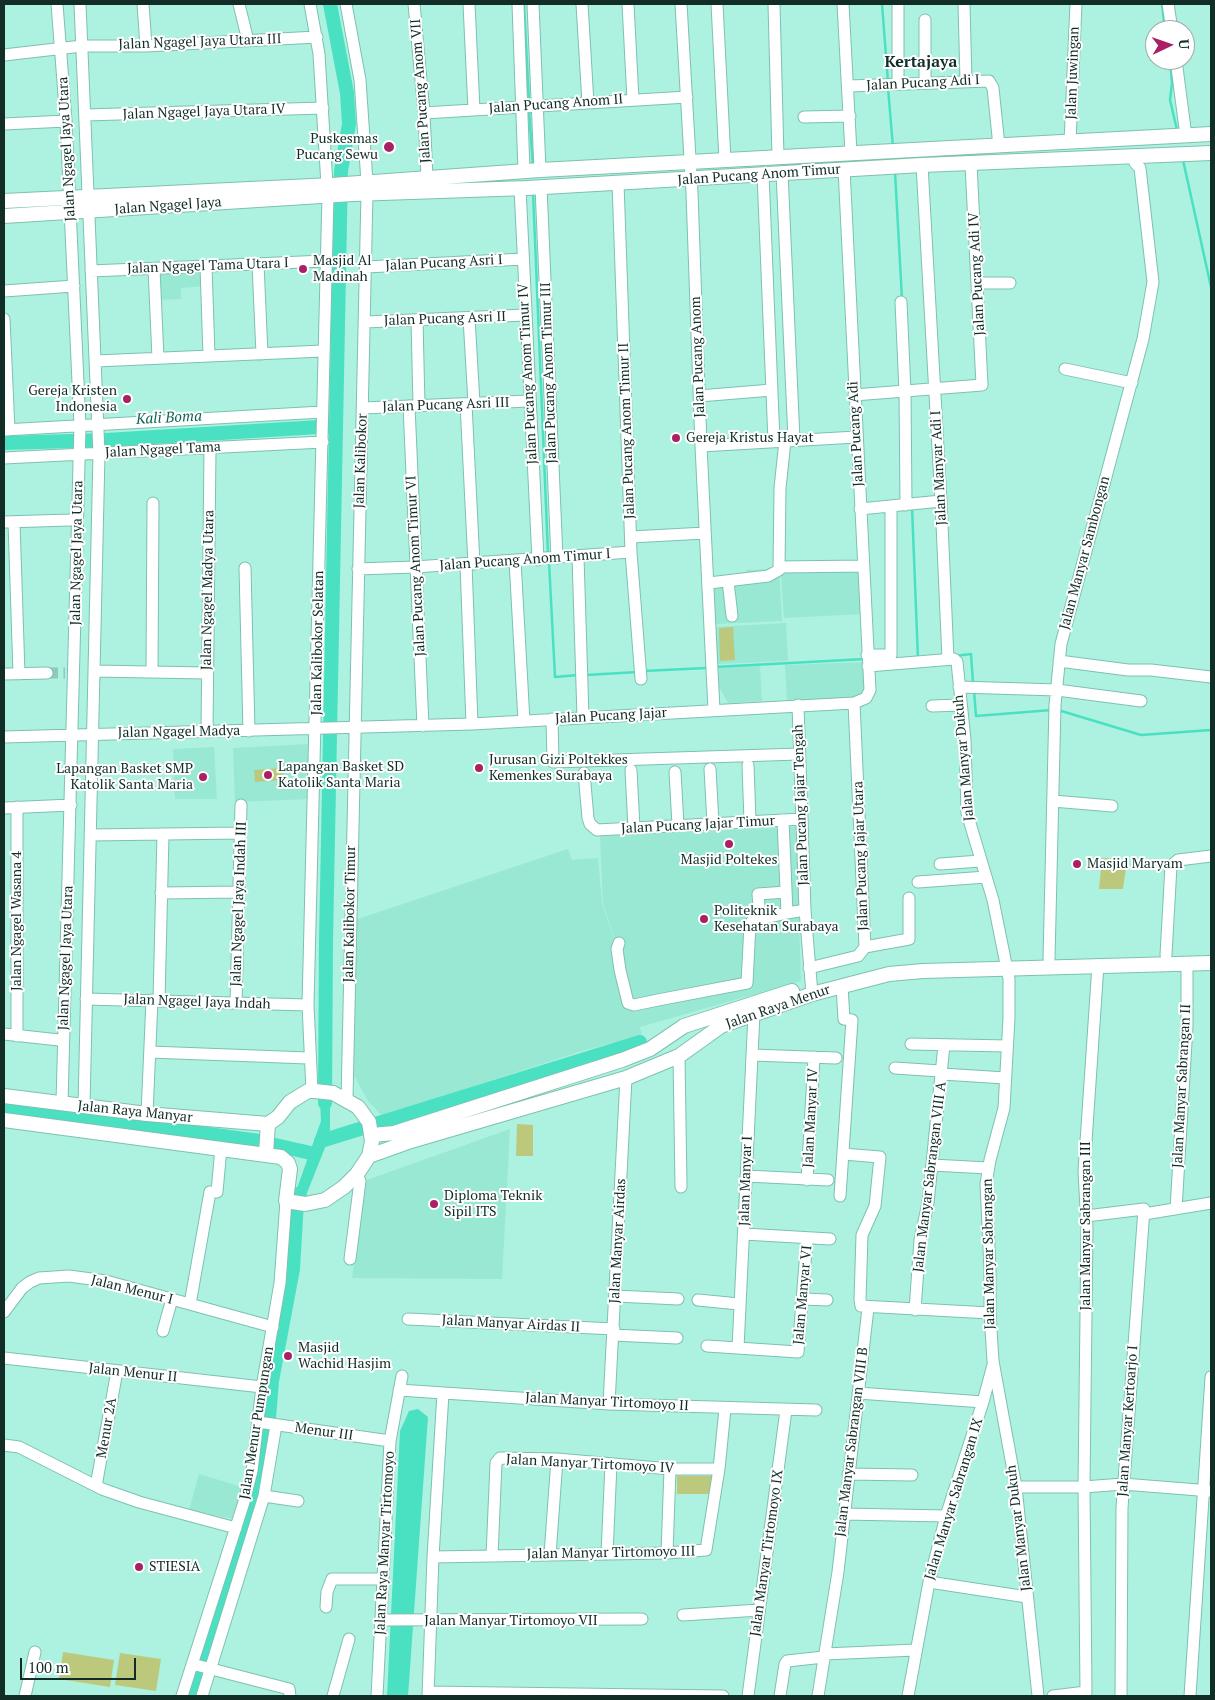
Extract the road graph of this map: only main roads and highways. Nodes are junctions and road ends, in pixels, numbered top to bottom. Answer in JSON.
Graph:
{"nodes":[{"id":1,"x":1211,"y":134,"type":"edge"},
{"id":2,"x":1211,"y":153,"type":"edge"},
{"id":3,"x":461,"y":175,"type":"junction"},
{"id":4,"x":360,"y":188,"type":"junction"},
{"id":5,"x":330,"y":190,"type":"junction"},
{"id":6,"x":462,"y":190,"type":"junction"},
{"id":7,"x":4,"y":201,"type":"edge"},
{"id":8,"x":4,"y":216,"type":"edge"},
{"id":9,"x":1211,"y":955,"type":"edge"},
{"id":10,"x":1150,"y":960,"type":"junction"},
{"id":11,"x":1211,"y":963,"type":"edge"},
{"id":12,"x":1005,"y":965,"type":"junction"},
{"id":13,"x":811,"y":990,"type":"junction"},
{"id":14,"x":684,"y":1026,"type":"junction"},
{"id":15,"x":665,"y":1039,"type":"junction"},
{"id":16,"x":698,"y":1042,"type":"junction"},
{"id":17,"x":679,"y":1056,"type":"junction"},
{"id":18,"x":546,"y":1085,"type":"junction"},
{"id":19,"x":4,"y":1096,"type":"edge"},
{"id":20,"x":552,"y":1099,"type":"junction"},
{"id":21,"x":4,"y":1120,"type":"edge"},
{"id":22,"x":268,"y":1124,"type":"junction"},
{"id":23,"x":371,"y":1128,"type":"junction"},
{"id":24,"x":266,"y":1153,"type":"junction"},
{"id":25,"x":369,"y":1156,"type":"junction"}],
"edges":[{"from":1,"to":3,"type":"main road","name":"Jalan Pucang Anom Timur"},
{"from":2,"to":6,"type":"main road","name":"Jalan Pucang Anom Timur"},
{"from":3,"to":4,"type":"main road","name":"Jalan Pucang Anom Timur"},
{"from":3,"to":6,"type":"main road"},
{"from":4,"to":5,"type":"main road","name":"Jalan Pucang Anom Timur"},
{"from":4,"to":6,"type":"main road","name":"Jalan Pucang Anom Timur"},
{"from":5,"to":7,"type":"main road","name":"Jalan Ngagel Jaya"},
{"from":5,"to":8,"type":"main road","name":"Jalan Ngagel Jaya"},
{"from":9,"to":10,"type":"main road","name":"Jalan Raya Menur"},
{"from":10,"to":11,"type":"main road","name":"Jalan Raya Menur"},
{"from":10,"to":12,"type":"main road","name":"Jalan Raya Menur"},
{"from":10,"to":12,"type":"main road","name":"Jalan Raya Menur"},
{"from":12,"to":13,"type":"main road","name":"Jalan Raya Menur"},
{"from":12,"to":13,"type":"main road","name":"Jalan Raya Menur"},
{"from":13,"to":14,"type":"main road","name":"Jalan Raya Menur"},
{"from":13,"to":16,"type":"main road","name":"Jalan Raya Menur"},
{"from":14,"to":15,"type":"main road","name":"Jalan Raya Menur"},
{"from":14,"to":16,"type":"main road"},
{"from":15,"to":17,"type":"main road"},
{"from":15,"to":18,"type":"main road","name":"Jalan Raya Menur"},
{"from":16,"to":17,"type":"main road","name":"Jalan Raya Menur"},
{"from":17,"to":20,"type":"main road","name":"Jalan Raya Menur"},
{"from":18,"to":20,"type":"main road"},
{"from":18,"to":23,"type":"main road","name":"Jalan Raya Menur"},
{"from":19,"to":22,"type":"main road","name":"Jalan Raya Manyar"},
{"from":20,"to":25,"type":"main road","name":"Jalan Raya Menur"},
{"from":21,"to":24,"type":"main road","name":"Jalan Raya Manyar"},
{"from":22,"to":23,"type":"main road"},
{"from":22,"to":24,"type":"main road"},
{"from":23,"to":25,"type":"main road"},
{"from":24,"to":25,"type":"main road"}]}
